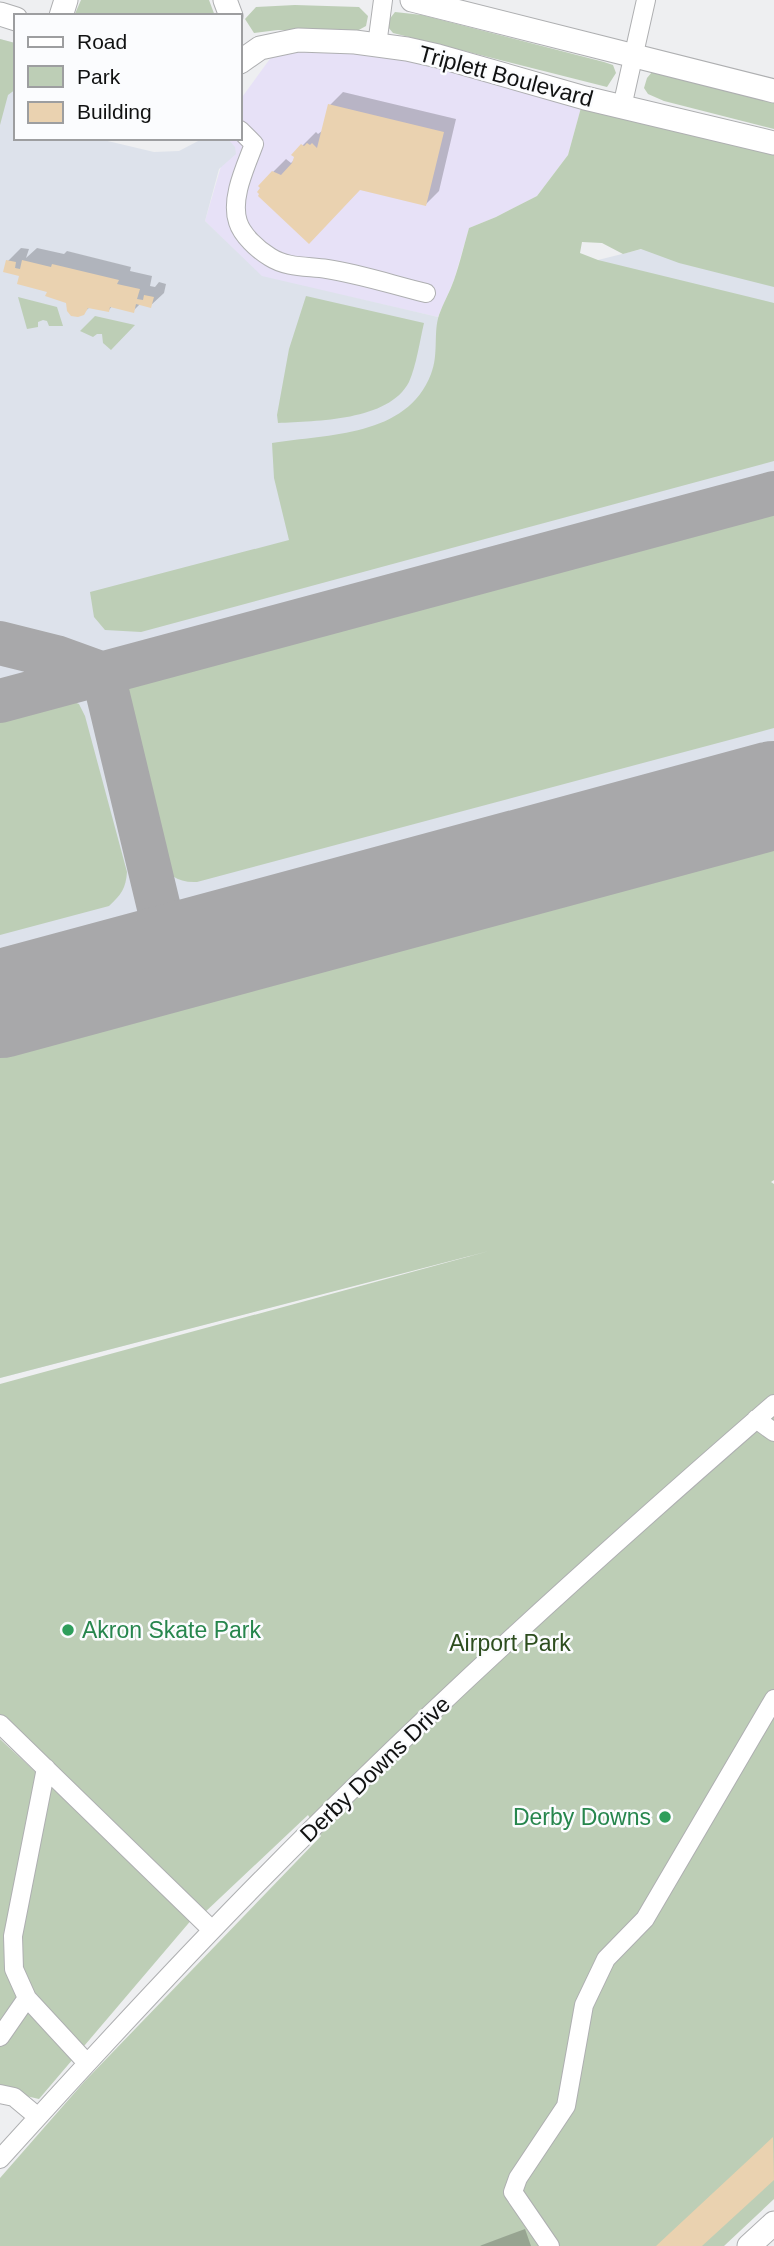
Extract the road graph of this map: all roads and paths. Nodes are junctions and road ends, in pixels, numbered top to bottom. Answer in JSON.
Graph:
{"nodes":[{"id":1,"x":383,"y":0,"type":"edge"},
{"id":2,"x":412,"y":0,"type":"edge"},
{"id":3,"x":646,"y":0,"type":"edge"},
{"id":4,"x":377,"y":46,"type":"junction"},
{"id":5,"x":634,"y":55,"type":"junction"},
{"id":6,"x":242,"y":61,"type":"edge"},
{"id":7,"x":774,"y":91,"type":"edge"},
{"id":8,"x":622,"y":107,"type":"junction"},
{"id":9,"x":242,"y":132,"type":"edge"},
{"id":10,"x":774,"y":144,"type":"edge"},
{"id":11,"x":426,"y":293,"type":"dead end"},
{"id":12,"x":774,"y":1404,"type":"edge"},
{"id":13,"x":756,"y":1419,"type":"junction"},
{"id":14,"x":774,"y":1432,"type":"edge"},
{"id":15,"x":774,"y":1699,"type":"edge"},
{"id":16,"x":0,"y":1724,"type":"edge"},
{"id":17,"x":46,"y":1768,"type":"junction"},
{"id":18,"x":212,"y":1930,"type":"junction"},
{"id":19,"x":27,"y":1998,"type":"junction"},
{"id":20,"x":0,"y":2036,"type":"edge"},
{"id":21,"x":87,"y":2063,"type":"junction"},
{"id":22,"x":0,"y":2094,"type":"edge"},
{"id":23,"x":38,"y":2117,"type":"junction"},
{"id":24,"x":0,"y":2159,"type":"edge"},
{"id":25,"x":774,"y":2223,"type":"edge"},
{"id":26,"x":550,"y":2246,"type":"edge"},
{"id":27,"x":749,"y":2246,"type":"edge"}],
"edges":[{"from":1,"to":4,"type":"street"},
{"from":2,"to":5,"type":"main road"},
{"from":3,"to":5,"type":"street"},
{"from":4,"to":6,"type":"main road","name":"Triplett Boulevard"},
{"from":4,"to":8,"type":"main road","name":"Triplett Boulevard"},
{"from":5,"to":7,"type":"main road"},
{"from":5,"to":8,"type":"street"},
{"from":8,"to":10,"type":"main road","name":"Triplett Boulevard"},
{"from":9,"to":11,"type":"street"},
{"from":12,"to":13,"type":"street","name":"Derby Downs Drive"},
{"from":13,"to":14,"type":"street"},
{"from":13,"to":18,"type":"street","name":"Derby Downs Drive"},
{"from":15,"to":26,"type":"street"},
{"from":16,"to":17,"type":"street"},
{"from":17,"to":18,"type":"street"},
{"from":17,"to":19,"type":"street"},
{"from":18,"to":21,"type":"street","name":"Derby Downs Drive"},
{"from":19,"to":20,"type":"street"},
{"from":19,"to":21,"type":"street"},
{"from":21,"to":23,"type":"street","name":"Derby Downs Drive"},
{"from":22,"to":23,"type":"street"},
{"from":23,"to":24,"type":"street","name":"Derby Downs Drive"},
{"from":25,"to":27,"type":"main road"}]}
